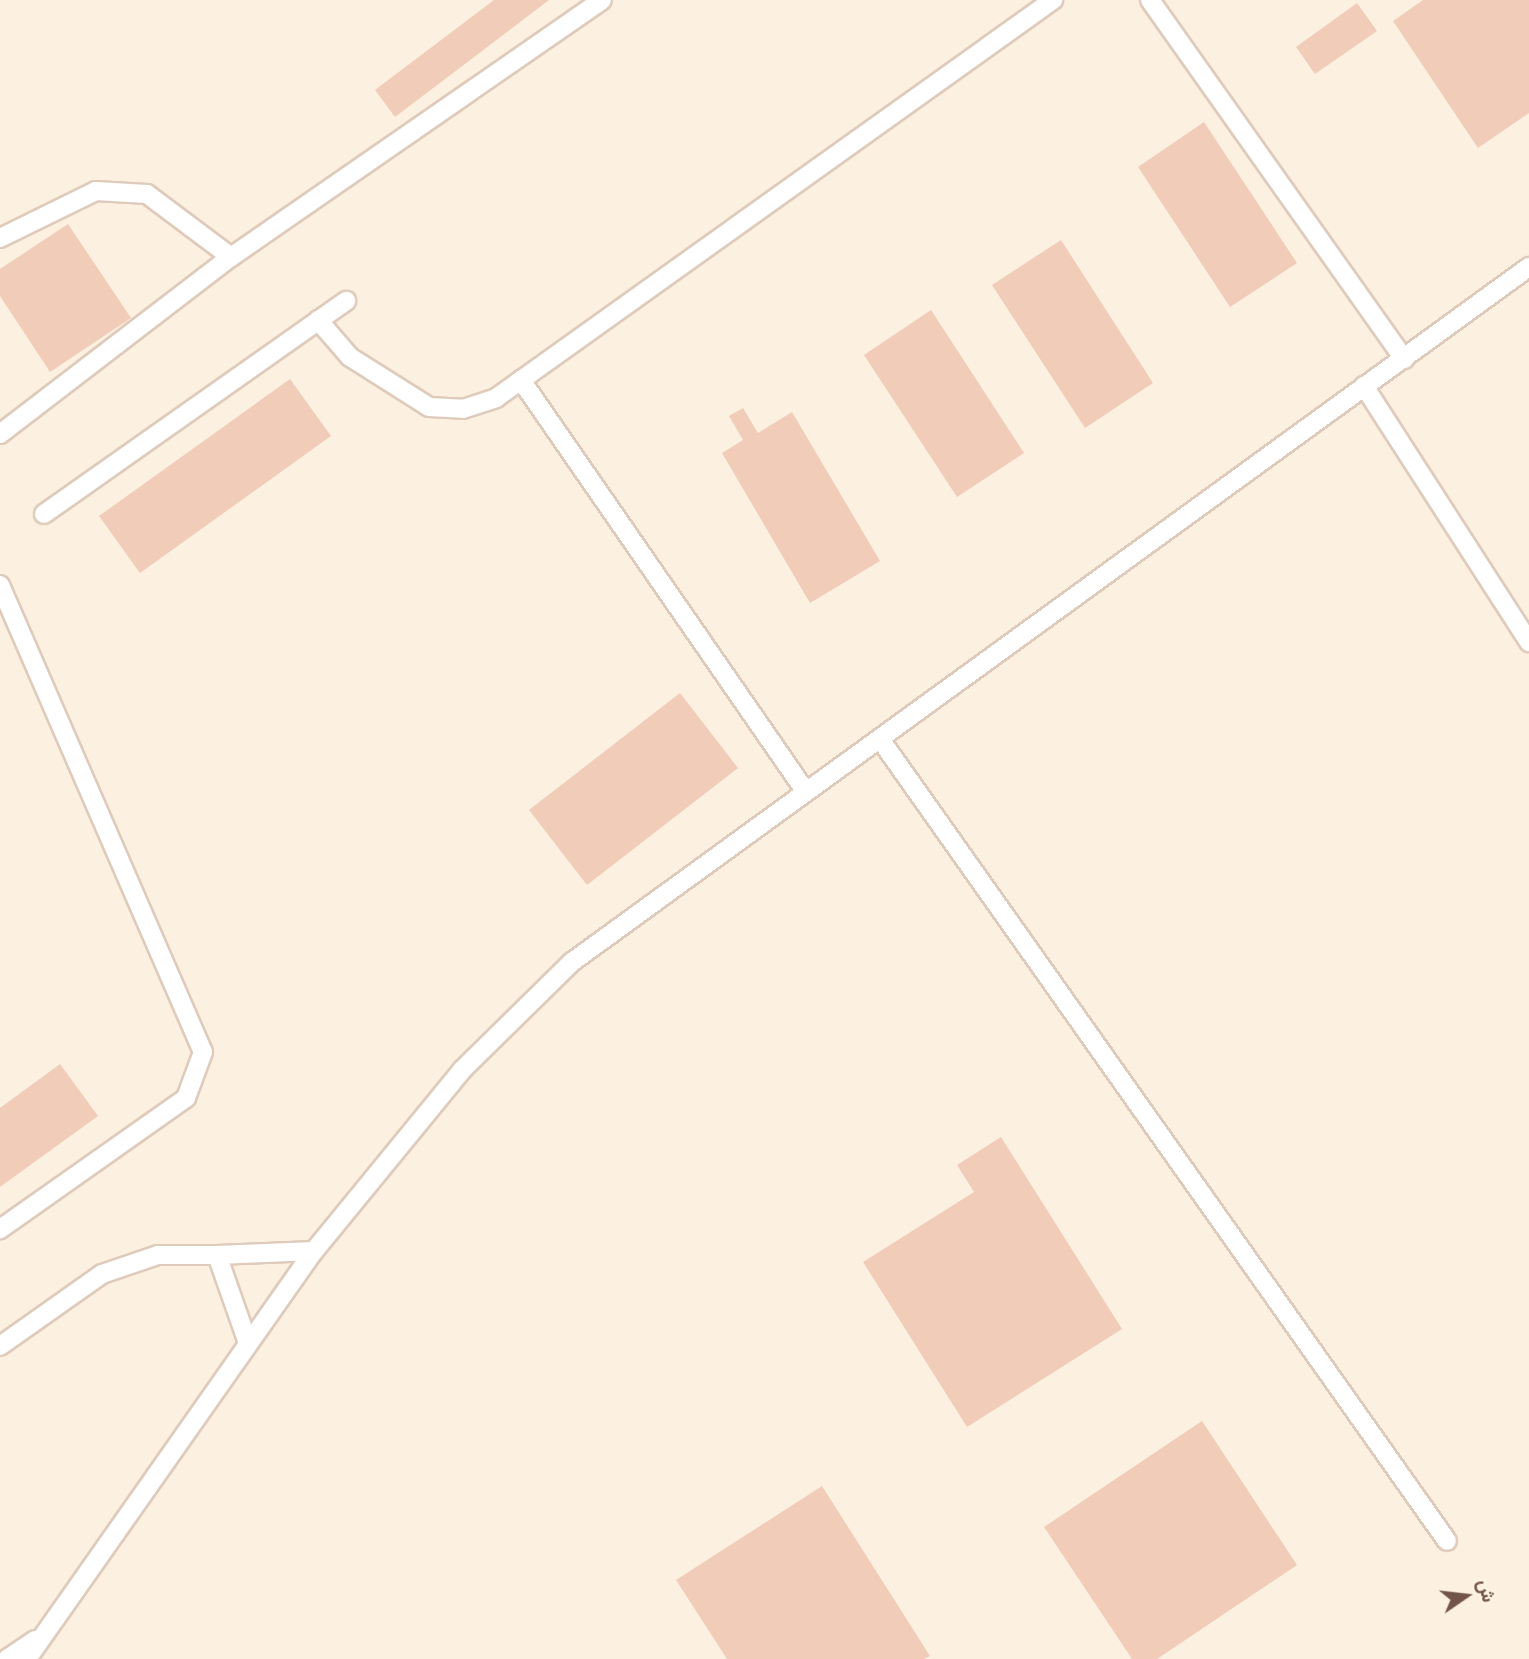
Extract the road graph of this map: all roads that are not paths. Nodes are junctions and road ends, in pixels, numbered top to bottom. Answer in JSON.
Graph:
{"nodes":[{"id":1,"x":601,"y":0,"type":"edge"},
{"id":2,"x":1054,"y":0,"type":"edge"},
{"id":3,"x":1150,"y":0,"type":"edge"},
{"id":4,"x":0,"y":238,"type":"edge"},
{"id":5,"x":231,"y":257,"type":"junction"},
{"id":6,"x":1529,"y":267,"type":"edge"},
{"id":7,"x":346,"y":301,"type":"dead end"},
{"id":8,"x":318,"y":320,"type":"junction"},
{"id":9,"x":1404,"y":359,"type":"junction"},
{"id":10,"x":521,"y":380,"type":"junction"},
{"id":11,"x":1364,"y":386,"type":"junction"},
{"id":12,"x":0,"y":434,"type":"edge"},
{"id":13,"x":44,"y":514,"type":"dead end"},
{"id":14,"x":0,"y":585,"type":"edge"},
{"id":15,"x":1529,"y":642,"type":"edge"},
{"id":16,"x":880,"y":739,"type":"junction"},
{"id":17,"x":806,"y":792,"type":"junction"},
{"id":18,"x":0,"y":1228,"type":"edge"},
{"id":19,"x":314,"y":1251,"type":"junction"},
{"id":20,"x":217,"y":1255,"type":"junction"},
{"id":21,"x":248,"y":1343,"type":"junction"},
{"id":22,"x":0,"y":1346,"type":"edge"},
{"id":23,"x":1447,"y":1541,"type":"dead end"},
{"id":24,"x":35,"y":1640,"type":"junction"},
{"id":25,"x":7,"y":1659,"type":"edge"},
{"id":26,"x":27,"y":1659,"type":"edge"}],
"edges":[{"from":1,"to":5,"type":"lane"},
{"from":2,"to":10,"type":"lane"},
{"from":3,"to":9,"type":"lane"},
{"from":4,"to":5,"type":"lane"},
{"from":5,"to":12,"type":"lane"},
{"from":6,"to":9,"type":"lane"},
{"from":7,"to":8,"type":"lane"},
{"from":8,"to":10,"type":"lane"},
{"from":8,"to":13,"type":"lane"},
{"from":9,"to":11,"type":"lane"},
{"from":10,"to":17,"type":"lane"},
{"from":11,"to":15,"type":"lane"},
{"from":11,"to":16,"type":"lane"},
{"from":14,"to":18,"type":"lane"},
{"from":16,"to":17,"type":"lane"},
{"from":16,"to":23,"type":"lane"},
{"from":17,"to":19,"type":"lane"},
{"from":19,"to":20,"type":"lane"},
{"from":19,"to":21,"type":"lane"},
{"from":20,"to":21,"type":"lane"},
{"from":20,"to":22,"type":"lane"},
{"from":21,"to":24,"type":"lane"},
{"from":24,"to":25,"type":"lane"},
{"from":24,"to":26,"type":"lane"}]}
